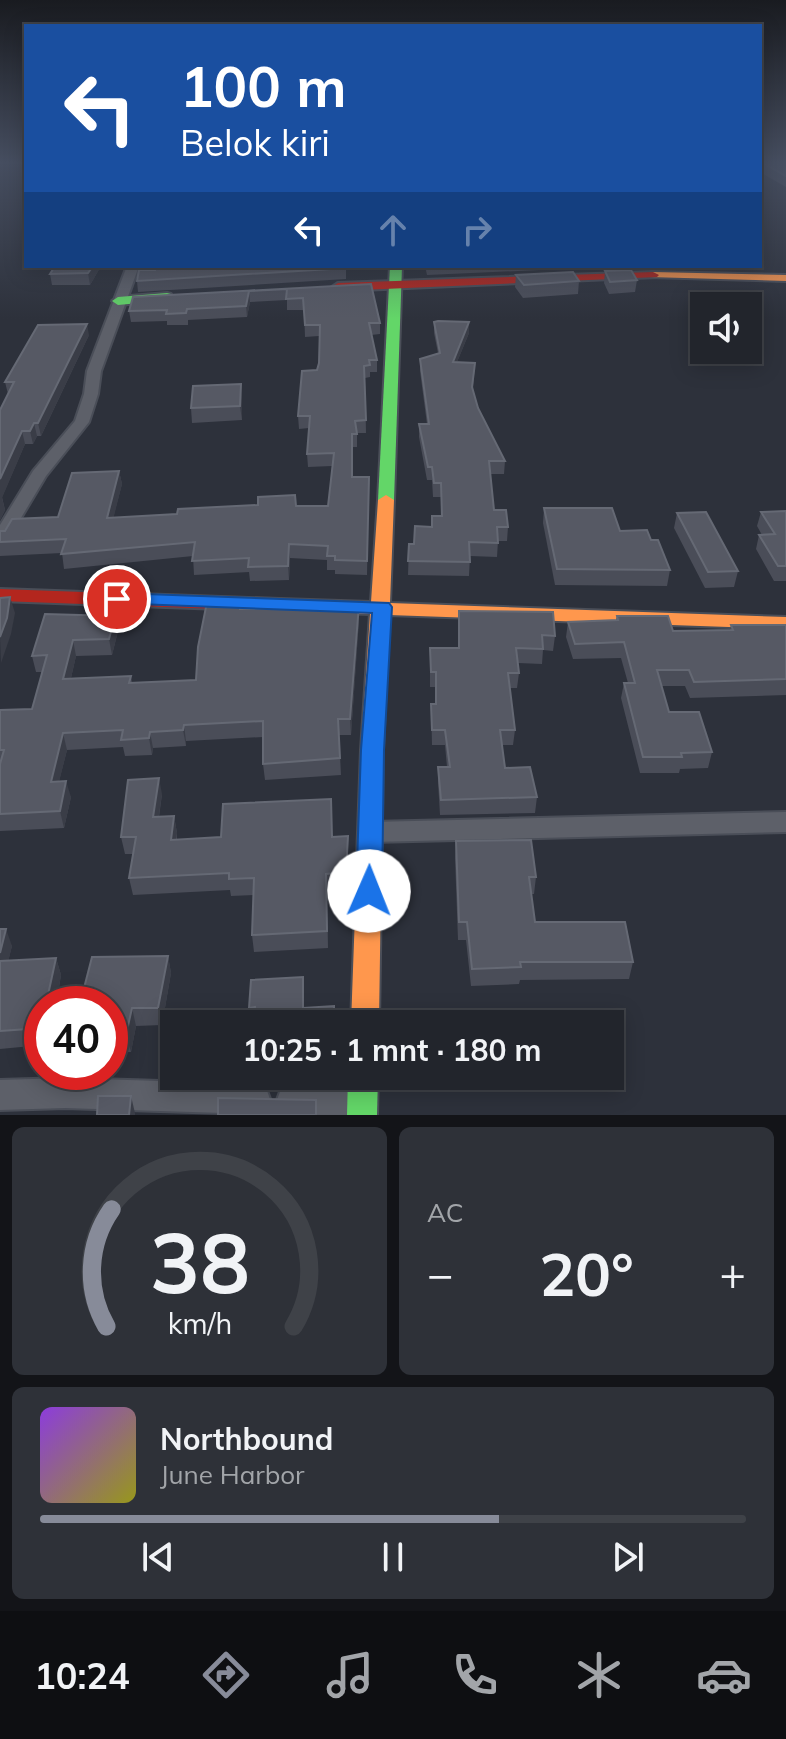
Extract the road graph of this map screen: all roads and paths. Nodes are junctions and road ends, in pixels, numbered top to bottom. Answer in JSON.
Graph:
{"nodes":[{"id":1,"x":132,"y":268,"type":"edge"},
{"id":2,"x":396,"y":275,"type":"edge"},
{"id":3,"x":786,"y":278,"type":"edge"},
{"id":4,"x":326,"y":287,"type":"edge"},
{"id":5,"x":190,"y":295,"type":"edge"},
{"id":6,"x":118,"y":301,"type":"junction"},
{"id":7,"x":0,"y":539,"type":"edge"},
{"id":8,"x":0,"y":595,"type":"edge"},
{"id":9,"x":382,"y":607,"type":"junction"},
{"id":10,"x":786,"y":623,"type":"edge"},
{"id":11,"x":786,"y":822,"type":"edge"},
{"id":12,"x":371,"y":832,"type":"junction"},
{"id":13,"x":365,"y":1010,"type":"edge"},
{"id":14,"x":0,"y":1095,"type":"edge"},
{"id":15,"x":362,"y":1098,"type":"edge"}],
"edges":[{"from":1,"to":6,"type":"street"},
{"from":2,"to":3,"type":"street"},
{"from":2,"to":4,"type":"street"},
{"from":2,"to":9,"type":"street"},
{"from":5,"to":6,"type":"street"},
{"from":6,"to":7,"type":"street"},
{"from":8,"to":9,"type":"street"},
{"from":9,"to":10,"type":"street"},
{"from":9,"to":12,"type":"street"},
{"from":11,"to":12,"type":"street"},
{"from":12,"to":13,"type":"street"},
{"from":14,"to":15,"type":"street"}]}
